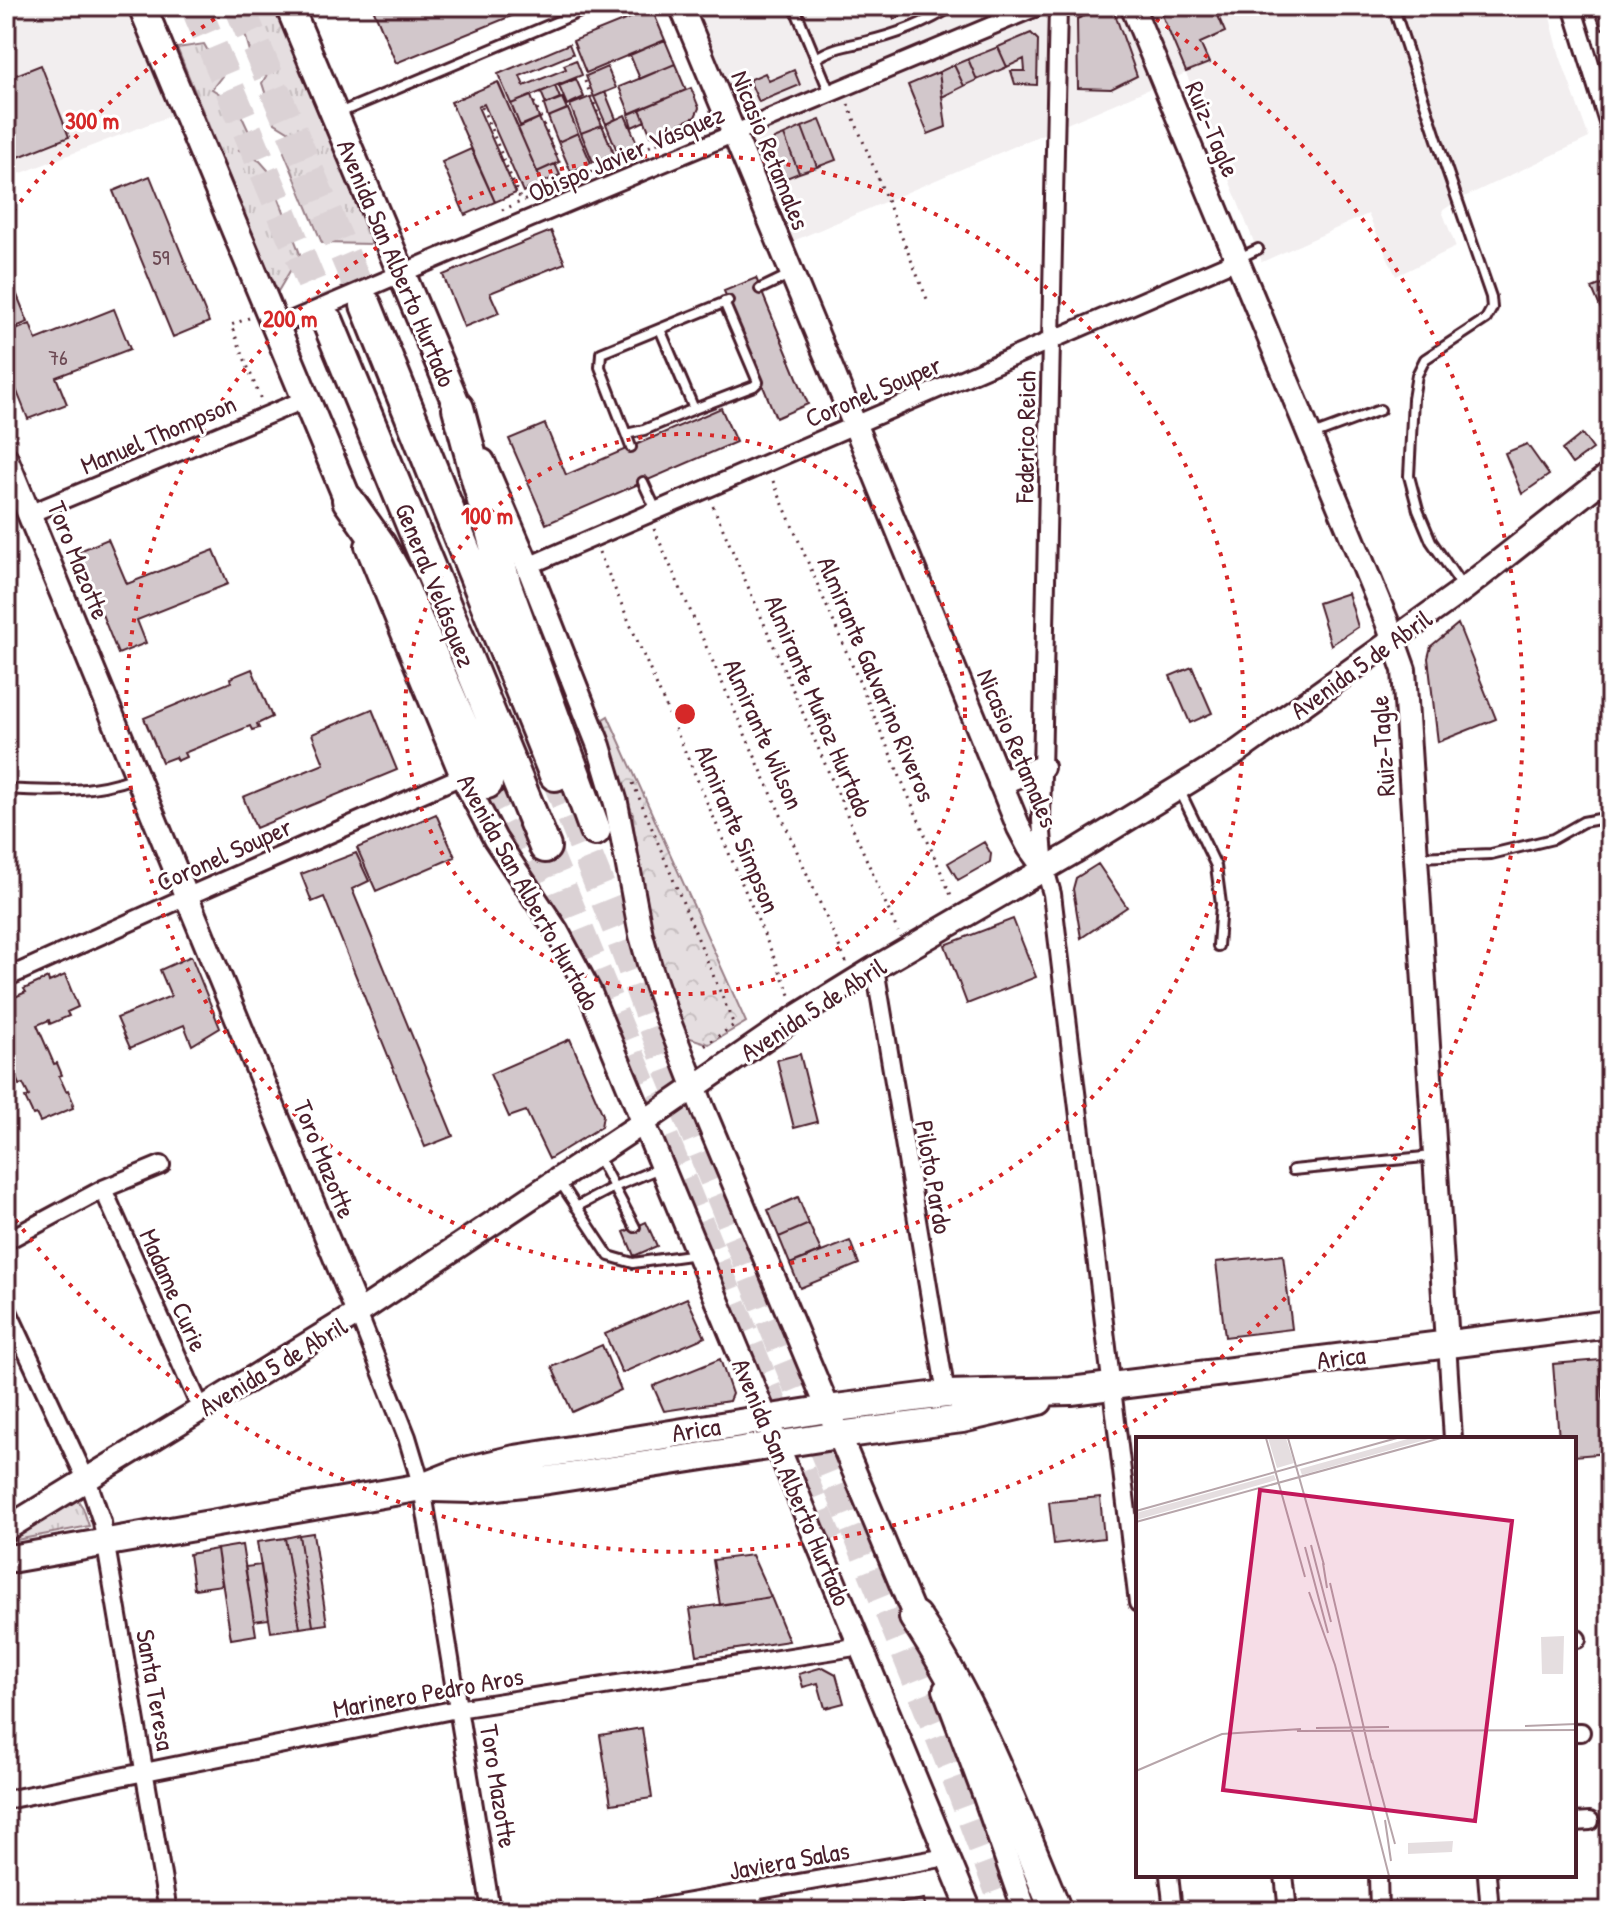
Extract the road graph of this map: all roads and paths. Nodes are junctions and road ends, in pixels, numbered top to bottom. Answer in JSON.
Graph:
{"nodes":[{"id":1,"x":142,"y":6,"type":"edge"},
{"id":2,"x":289,"y":6,"type":"edge"},
{"id":3,"x":594,"y":6,"type":"edge"},
{"id":4,"x":681,"y":6,"type":"edge"},
{"id":5,"x":794,"y":6,"type":"edge"},
{"id":6,"x":953,"y":6,"type":"edge"},
{"id":7,"x":999,"y":6,"type":"edge"},
{"id":8,"x":1039,"y":6,"type":"edge"},
{"id":9,"x":1058,"y":6,"type":"edge"},
{"id":10,"x":1132,"y":6,"type":"edge"},
{"id":11,"x":1393,"y":6,"type":"edge"},
{"id":12,"x":1572,"y":6,"type":"edge"},
{"id":13,"x":995,"y":24,"type":"junction"},
{"id":14,"x":815,"y":59,"type":"junction"},
{"id":15,"x":585,"y":81,"type":"dead end"},
{"id":16,"x":830,"y":93,"type":"junction"},
{"id":17,"x":534,"y":102,"type":"dead end"},
{"id":18,"x":482,"y":107,"type":"dead end"},
{"id":19,"x":852,"y":113,"type":"dead end"},
{"id":20,"x":334,"y":115,"type":"junction"},
{"id":21,"x":1610,"y":129,"type":"edge"},
{"id":22,"x":734,"y":134,"type":"junction"},
{"id":23,"x":625,"y":179,"type":"junction"},
{"id":24,"x":575,"y":200,"type":"junction"},
{"id":25,"x":529,"y":219,"type":"junction"},
{"id":26,"x":1258,"y":249,"type":"dead end"},
{"id":27,"x":1237,"y":260,"type":"junction"},
{"id":28,"x":401,"y":274,"type":"junction"},
{"id":29,"x":792,"y":274,"type":"junction"},
{"id":30,"x":760,"y":289,"type":"dead end"},
{"id":31,"x":929,"y":304,"type":"dead end"},
{"id":32,"x":366,"y":305,"type":"tunnel mouth"},
{"id":33,"x":272,"y":319,"type":"junction"},
{"id":34,"x":328,"y":322,"type":"tunnel mouth"},
{"id":35,"x":660,"y":329,"type":"junction"},
{"id":36,"x":1051,"y":340,"type":"junction"},
{"id":37,"x":306,"y":399,"type":"junction"},
{"id":38,"x":458,"y":408,"type":"junction"},
{"id":39,"x":694,"y":409,"type":"junction"},
{"id":40,"x":1380,"y":410,"type":"dead end"},
{"id":41,"x":266,"y":415,"type":"junction"},
{"id":42,"x":855,"y":425,"type":"junction"},
{"id":43,"x":626,"y":434,"type":"junction"},
{"id":44,"x":1310,"y":436,"type":"junction"},
{"id":45,"x":631,"y":447,"type":"dead end"},
{"id":46,"x":6,"y":458,"type":"edge"},
{"id":47,"x":1610,"y":474,"type":"edge"},
{"id":48,"x":771,"y":478,"type":"dead end"},
{"id":49,"x":643,"y":482,"type":"dead end"},
{"id":50,"x":348,"y":500,"type":"joint"},
{"id":51,"x":711,"y":503,"type":"dead end"},
{"id":52,"x":656,"y":510,"type":"junction"},
{"id":53,"x":29,"y":514,"type":"junction"},
{"id":54,"x":653,"y":529,"type":"dead end"},
{"id":55,"x":599,"y":552,"type":"dead end"},
{"id":56,"x":528,"y":566,"type":"junction"},
{"id":57,"x":1464,"y":589,"type":"junction"},
{"id":58,"x":1395,"y":641,"type":"junction"},
{"id":59,"x":1042,"y":767,"type":"junction"},
{"id":60,"x":555,"y":775,"type":"tunnel mouth"},
{"id":61,"x":137,"y":777,"type":"junction"},
{"id":62,"x":631,"y":778,"type":"dead end"},
{"id":63,"x":474,"y":780,"type":"junction"},
{"id":64,"x":1000,"y":783,"type":"junction"},
{"id":65,"x":1179,"y":788,"type":"junction"},
{"id":66,"x":6,"y":789,"type":"edge"},
{"id":67,"x":1610,"y":817,"type":"edge"},
{"id":68,"x":595,"y":830,"type":"dead end"},
{"id":69,"x":545,"y":847,"type":"tunnel mouth"},
{"id":70,"x":1417,"y":857,"type":"junction"},
{"id":71,"x":1045,"y":869,"type":"junction"},
{"id":72,"x":950,"y":894,"type":"dead end"},
{"id":73,"x":186,"y":897,"type":"junction"},
{"id":74,"x":894,"y":923,"type":"dead end"},
{"id":75,"x":1218,"y":946,"type":"dead end"},
{"id":76,"x":842,"y":953,"type":"dead end"},
{"id":77,"x":875,"y":968,"type":"junction"},
{"id":78,"x":6,"y":978,"type":"edge"},
{"id":79,"x":787,"y":988,"type":"dead end"},
{"id":80,"x":703,"y":1047,"type":"dead end"},
{"id":81,"x":694,"y":1087,"type":"junction"},
{"id":82,"x":644,"y":1122,"type":"junction"},
{"id":83,"x":597,"y":1154,"type":"junction"},
{"id":84,"x":1435,"y":1156,"type":"junction"},
{"id":85,"x":161,"y":1165,"type":"dead end"},
{"id":86,"x":663,"y":1166,"type":"junction"},
{"id":87,"x":1293,"y":1170,"type":"dead end"},
{"id":88,"x":559,"y":1179,"type":"junction"},
{"id":89,"x":614,"y":1187,"type":"junction"},
{"id":90,"x":103,"y":1189,"type":"junction"},
{"id":91,"x":576,"y":1207,"type":"junction"},
{"id":92,"x":635,"y":1227,"type":"dead end"},
{"id":93,"x":6,"y":1241,"type":"edge"},
{"id":94,"x":648,"y":1250,"type":"dead end"},
{"id":95,"x":698,"y":1254,"type":"junction"},
{"id":96,"x":654,"y":1258,"type":"junction"},
{"id":97,"x":6,"y":1307,"type":"edge"},
{"id":98,"x":358,"y":1313,"type":"junction"},
{"id":99,"x":1610,"y":1324,"type":"edge"},
{"id":100,"x":1447,"y":1343,"type":"junction"},
{"id":101,"x":1111,"y":1386,"type":"junction"},
{"id":102,"x":1071,"y":1391,"type":"junction"},
{"id":103,"x":946,"y":1394,"type":"junction"},
{"id":104,"x":201,"y":1409,"type":"junction"},
{"id":105,"x":828,"y":1409,"type":"junction"},
{"id":106,"x":764,"y":1418,"type":"junction"},
{"id":107,"x":839,"y":1435,"type":"junction"},
{"id":108,"x":1453,"y":1437,"type":"edge"},
{"id":109,"x":777,"y":1445,"type":"junction"},
{"id":110,"x":86,"y":1480,"type":"junction"},
{"id":111,"x":422,"y":1487,"type":"junction"},
{"id":112,"x":6,"y":1529,"type":"edge"},
{"id":113,"x":106,"y":1542,"type":"junction"},
{"id":114,"x":9,"y":1560,"type":"edge"},
{"id":115,"x":1136,"y":1587,"type":"edge"},
{"id":116,"x":915,"y":1617,"type":"junction"},
{"id":117,"x":861,"y":1646,"type":"junction"},
{"id":118,"x":457,"y":1709,"type":"junction"},
{"id":119,"x":145,"y":1772,"type":"junction"},
{"id":120,"x":6,"y":1800,"type":"edge"},
{"id":121,"x":947,"y":1857,"type":"junction"},
{"id":122,"x":1169,"y":1877,"type":"edge"},
{"id":123,"x":1284,"y":1877,"type":"edge"},
{"id":124,"x":1378,"y":1877,"type":"edge"},
{"id":125,"x":1487,"y":1877,"type":"edge"},
{"id":126,"x":752,"y":1891,"type":"junction"},
{"id":127,"x":168,"y":1911,"type":"edge"},
{"id":128,"x":491,"y":1911,"type":"edge"},
{"id":129,"x":639,"y":1911,"type":"edge"},
{"id":130,"x":755,"y":1911,"type":"edge"},
{"id":131,"x":970,"y":1911,"type":"edge"},
{"id":132,"x":1025,"y":1911,"type":"edge"},
{"id":133,"x":1056,"y":1911,"type":"edge"},
{"id":134,"x":1173,"y":1911,"type":"edge"},
{"id":135,"x":1288,"y":1911,"type":"edge"},
{"id":136,"x":1379,"y":1911,"type":"edge"},
{"id":137,"x":1490,"y":1911,"type":"edge"}],
"edges":[{"from":1,"to":33,"type":"main road"},
{"from":2,"to":20,"type":"main road","name":"Avenida San Alberto Hurtado"},
{"from":3,"to":20,"type":"lane"},
{"from":4,"to":22,"type":"street","name":"Nicasio Retamales"},
{"from":5,"to":14,"type":"lane"},
{"from":6,"to":14,"type":"lane"},
{"from":7,"to":13,"type":"lane"},
{"from":8,"to":13,"type":"street","name":"Obispo Javier Vásquez"},
{"from":9,"to":36,"type":"street","name":"Federico Reich"},
{"from":10,"to":27,"type":"street","name":"Ruiz-Tagle"},
{"from":11,"to":57,"type":"lane"},
{"from":12,"to":21,"type":"street"},
{"from":13,"to":16,"type":"street","name":"Obispo Javier Vásquez"},
{"from":14,"to":16,"type":"lane"},
{"from":15,"to":23,"type":"path"},
{"from":16,"to":22,"type":"street","name":"Obispo Javier Vásquez"},
{"from":17,"to":24,"type":"path"},
{"from":18,"to":25,"type":"path"},
{"from":19,"to":31,"type":"path"},
{"from":20,"to":28,"type":"main road","name":"Avenida San Alberto Hurtado"},
{"from":22,"to":23,"type":"street","name":"Obispo Javier Vásquez"},
{"from":22,"to":29,"type":"street","name":"Nicasio Retamales"},
{"from":23,"to":24,"type":"street","name":"Obispo Javier Vásquez"},
{"from":24,"to":25,"type":"street","name":"Obispo Javier Vásquez"},
{"from":25,"to":28,"type":"street","name":"Obispo Javier Vásquez"},
{"from":26,"to":27,"type":"lane"},
{"from":27,"to":36,"type":"street","name":"Coronel Souper"},
{"from":27,"to":44,"type":"street","name":"Ruiz-Tagle"},
{"from":28,"to":33,"type":"street","name":"Obispo Javier Vásquez"},
{"from":28,"to":38,"type":"main road","name":"Avenida San Alberto Hurtado"},
{"from":29,"to":30,"type":"lane"},
{"from":29,"to":42,"type":"street","name":"Nicasio Retamales"},
{"from":32,"to":60,"type":"highway","name":"General Velásquez"},
{"from":33,"to":37,"type":"main road"},
{"from":33,"to":41,"type":"path"},
{"from":34,"to":69,"type":"highway","name":"General Velásquez"},
{"from":35,"to":39,"type":"lane"},
{"from":35,"to":39,"type":"lane"},
{"from":35,"to":43,"type":"lane"},
{"from":36,"to":42,"type":"street","name":"Coronel Souper"},
{"from":36,"to":59,"type":"street","name":"Federico Reich"},
{"from":37,"to":41,"type":"street","name":"Manuel Thompson"},
{"from":37,"to":50,"type":"main road"},
{"from":38,"to":56,"type":"street","name":"Avenida San Alberto Hurtado"},
{"from":38,"to":68,"type":"highway"},
{"from":39,"to":43,"type":"lane"},
{"from":40,"to":44,"type":"lane"},
{"from":41,"to":53,"type":"street","name":"Manuel Thompson"},
{"from":42,"to":52,"type":"street","name":"Coronel Souper"},
{"from":42,"to":64,"type":"street","name":"Nicasio Retamales"},
{"from":43,"to":45,"type":"lane"},
{"from":44,"to":58,"type":"street","name":"Ruiz-Tagle"},
{"from":46,"to":53,"type":"street","name":"Toro Mazotte"},
{"from":47,"to":57,"type":"street","name":"Avenida 5 de Abril"},
{"from":48,"to":72,"type":"path","name":"Almirante Galvarino Riveros"},
{"from":49,"to":52,"type":"lane"},
{"from":50,"to":63,"type":"highway"},
{"from":51,"to":74,"type":"path","name":"Almirante Muñoz Hurtado"},
{"from":52,"to":56,"type":"street","name":"Coronel Souper"},
{"from":53,"to":61,"type":"street","name":"Toro Mazotte"},
{"from":54,"to":76,"type":"path","name":"Almirante Wilson"},
{"from":55,"to":79,"type":"path","name":"Almirante Simpson"},
{"from":56,"to":81,"type":"street","name":"Avenida San Alberto Hurtado"},
{"from":57,"to":58,"type":"street","name":"Avenida 5 de Abril"},
{"from":58,"to":65,"type":"street","name":"Avenida 5 de Abril"},
{"from":58,"to":70,"type":"street","name":"Ruiz-Tagle"},
{"from":59,"to":64,"type":"street"},
{"from":59,"to":71,"type":"street","name":"Federico Reich"},
{"from":61,"to":66,"type":"lane"},
{"from":61,"to":73,"type":"street","name":"Toro Mazotte"},
{"from":62,"to":80,"type":"path"},
{"from":63,"to":73,"type":"street","name":"Coronel Souper"},
{"from":63,"to":82,"type":"street","name":"Avenida San Alberto Hurtado"},
{"from":64,"to":71,"type":"street","name":"Nicasio Retamales"},
{"from":65,"to":71,"type":"street","name":"Avenida 5 de Abril"},
{"from":65,"to":75,"type":"lane"},
{"from":67,"to":70,"type":"lane"},
{"from":70,"to":84,"type":"street","name":"Ruiz-Tagle"},
{"from":71,"to":77,"type":"street","name":"Avenida 5 de Abril"},
{"from":71,"to":101,"type":"street","name":"Nicasio Retamales"},
{"from":73,"to":78,"type":"street","name":"Coronel Souper"},
{"from":73,"to":98,"type":"street","name":"Toro Mazotte"},
{"from":77,"to":81,"type":"street","name":"Avenida 5 de Abril"},
{"from":77,"to":103,"type":"street","name":"Piloto Pardo"},
{"from":81,"to":82,"type":"street","name":"Avenida 5 de Abril"},
{"from":81,"to":105,"type":"street","name":"Avenida San Alberto Hurtado"},
{"from":82,"to":83,"type":"street","name":"Avenida 5 de Abril"},
{"from":82,"to":86,"type":"street","name":"Avenida San Alberto Hurtado"},
{"from":83,"to":88,"type":"street","name":"Avenida 5 de Abril"},
{"from":83,"to":89,"type":"lane"},
{"from":84,"to":87,"type":"lane"},
{"from":84,"to":100,"type":"street","name":"Ruiz-Tagle"},
{"from":85,"to":90,"type":"street"},
{"from":86,"to":89,"type":"lane"},
{"from":86,"to":95,"type":"street","name":"Avenida San Alberto Hurtado"},
{"from":88,"to":91,"type":"lane"},
{"from":88,"to":98,"type":"street","name":"Avenida 5 de Abril"},
{"from":89,"to":91,"type":"lane"},
{"from":89,"to":92,"type":"lane"},
{"from":90,"to":93,"type":"street"},
{"from":90,"to":104,"type":"street","name":"Madame Curie"},
{"from":91,"to":96,"type":"lane"},
{"from":94,"to":96,"type":"lane"},
{"from":95,"to":96,"type":"lane"},
{"from":95,"to":106,"type":"street","name":"Avenida San Alberto Hurtado"},
{"from":97,"to":110,"type":"street","name":"Santa Teresa"},
{"from":98,"to":104,"type":"street","name":"Avenida 5 de Abril"},
{"from":98,"to":111,"type":"street","name":"Toro Mazotte"},
{"from":99,"to":100,"type":"main road","name":"Arica"},
{"from":100,"to":101,"type":"main road","name":"Arica"},
{"from":100,"to":108,"type":"street","name":"Ruiz-Tagle"},
{"from":101,"to":102,"type":"main road","name":"Arica"},
{"from":101,"to":115,"type":"street","name":"Nicasio Retamales"},
{"from":102,"to":103,"type":"main road","name":"Arica"},
{"from":102,"to":107,"type":"main road","name":"Arica"},
{"from":103,"to":105,"type":"main road","name":"Arica"},
{"from":104,"to":110,"type":"street","name":"Avenida 5 de Abril"},
{"from":105,"to":106,"type":"main road","name":"Arica"},
{"from":105,"to":107,"type":"street","name":"Avenida San Alberto Hurtado"},
{"from":106,"to":109,"type":"street","name":"Avenida San Alberto Hurtado"},
{"from":106,"to":111,"type":"main road","name":"Arica"},
{"from":107,"to":109,"type":"main road","name":"Arica"},
{"from":107,"to":116,"type":"street","name":"Avenida San Alberto Hurtado"},
{"from":109,"to":111,"type":"main road","name":"Arica"},
{"from":109,"to":117,"type":"street","name":"Avenida San Alberto Hurtado"},
{"from":110,"to":112,"type":"street","name":"Avenida 5 de Abril"},
{"from":110,"to":113,"type":"street","name":"Santa Teresa"},
{"from":111,"to":113,"type":"main road","name":"Arica"},
{"from":111,"to":118,"type":"street","name":"Toro Mazotte"},
{"from":113,"to":114,"type":"main road","name":"Arica"},
{"from":113,"to":119,"type":"street","name":"Santa Teresa"},
{"from":116,"to":132,"type":"street","name":"Avenida San Alberto Hurtado"},
{"from":116,"to":133,"type":"highway"},
{"from":117,"to":118,"type":"street","name":"Marinero Pedro Aros"},
{"from":117,"to":121,"type":"street","name":"Avenida San Alberto Hurtado"},
{"from":118,"to":119,"type":"street","name":"Marinero Pedro Aros"},
{"from":118,"to":128,"type":"street","name":"Toro Mazotte"},
{"from":119,"to":120,"type":"street","name":"Marinero Pedro Aros"},
{"from":119,"to":127,"type":"street","name":"Santa Teresa"},
{"from":121,"to":126,"type":"street","name":"Javiera Salas"},
{"from":121,"to":131,"type":"street","name":"Avenida San Alberto Hurtado"},
{"from":122,"to":134,"type":"street"},
{"from":123,"to":135,"type":"street"},
{"from":124,"to":136,"type":"street"},
{"from":125,"to":137,"type":"street"},
{"from":126,"to":129,"type":"street","name":"Javiera Salas"},
{"from":126,"to":130,"type":"street"}]}
